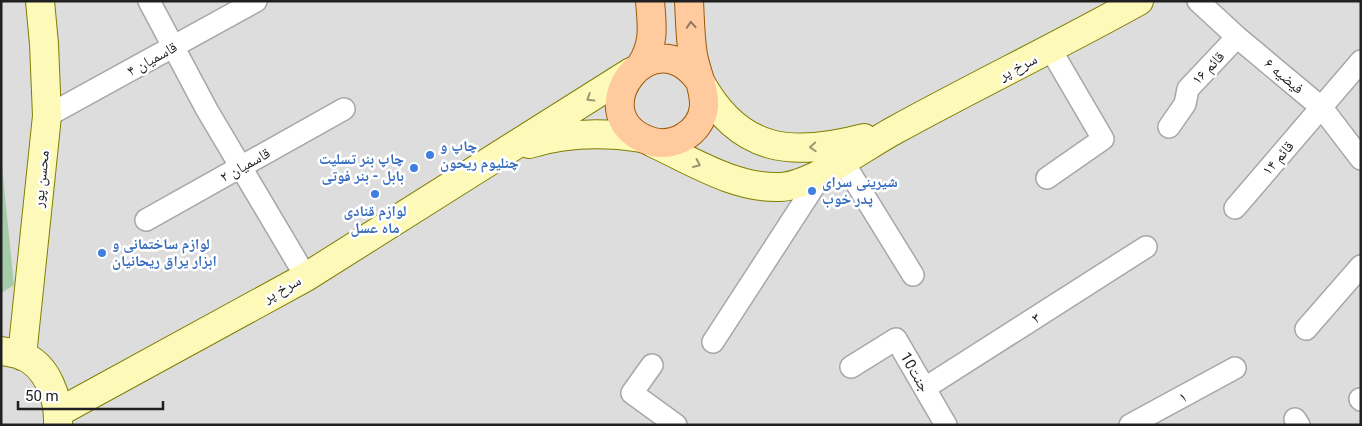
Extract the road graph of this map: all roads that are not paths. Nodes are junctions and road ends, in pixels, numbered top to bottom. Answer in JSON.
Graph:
{"nodes":[{"id":1,"x":40,"y":1,"type":"edge"},
{"id":2,"x":149,"y":1,"type":"edge"},
{"id":3,"x":650,"y":1,"type":"edge"},
{"id":4,"x":689,"y":1,"type":"edge"},
{"id":5,"x":1139,"y":1,"type":"edge"},
{"id":6,"x":1198,"y":1,"type":"edge"},
{"id":7,"x":243,"y":5,"type":"edge"},
{"id":8,"x":1237,"y":37,"type":"junction"},
{"id":9,"x":174,"y":47,"type":"junction"},
{"id":10,"x":1050,"y":50,"type":"junction"},
{"id":11,"x":1361,"y":61,"type":"edge"},
{"id":12,"x":636,"y":69,"type":"junction"},
{"id":13,"x":700,"y":83,"type":"junction"},
{"id":14,"x":1322,"y":108,"type":"junction"},
{"id":15,"x":344,"y":109,"type":"dead end"},
{"id":16,"x":47,"y":116,"type":"junction"},
{"id":17,"x":1169,"y":127,"type":"dead end"},
{"id":18,"x":895,"y":130,"type":"junction"},
{"id":19,"x":647,"y":140,"type":"junction"},
{"id":20,"x":499,"y":155,"type":"junction"},
{"id":21,"x":1361,"y":159,"type":"edge"},
{"id":22,"x":833,"y":166,"type":"junction"},
{"id":23,"x":241,"y":167,"type":"junction"},
{"id":24,"x":1047,"y":178,"type":"dead end"},
{"id":25,"x":1234,"y":208,"type":"dead end"},
{"id":26,"x":146,"y":220,"type":"dead end"},
{"id":27,"x":1146,"y":247,"type":"dead end"},
{"id":28,"x":1361,"y":266,"type":"edge"},
{"id":29,"x":913,"y":275,"type":"dead end"},
{"id":30,"x":306,"y":277,"type":"junction"},
{"id":31,"x":1306,"y":329,"type":"dead end"},
{"id":32,"x":713,"y":342,"type":"dead end"},
{"id":33,"x":12,"y":353,"type":"edge"},
{"id":34,"x":652,"y":365,"type":"dead end"},
{"id":35,"x":851,"y":367,"type":"dead end"},
{"id":36,"x":1235,"y":368,"type":"dead end"},
{"id":37,"x":925,"y":388,"type":"junction"},
{"id":38,"x":59,"y":418,"type":"edge"},
{"id":39,"x":676,"y":425,"type":"edge"},
{"id":40,"x":946,"y":425,"type":"edge"},
{"id":41,"x":1130,"y":425,"type":"edge"}],
"edges":[{"from":1,"to":16,"type":"main road","name":"محسن پور"},
{"from":2,"to":9,"type":"street"},
{"from":3,"to":12,"type":"main road"},
{"from":13,"to":4,"type":"main road","one_way":true},
{"from":5,"to":10,"type":"main road","name":"سرخ پر"},
{"from":6,"to":8,"type":"street","name":"فیضیه ۶"},
{"from":7,"to":9,"type":"street","name":"قاسمیان ۴"},
{"from":8,"to":14,"type":"street","name":"فیضیه ۶"},
{"from":8,"to":17,"type":"street","name":"قائم ۱۶"},
{"from":9,"to":16,"type":"street","name":"قاسمیان ۴"},
{"from":9,"to":23,"type":"street"},
{"from":10,"to":18,"type":"main road","name":"سرخ پر"},
{"from":10,"to":24,"type":"street"},
{"from":11,"to":14,"type":"street","name":"قائم ۱۴"},
{"from":12,"to":13,"type":"main road"},
{"from":12,"to":19,"type":"main road"},
{"from":12,"to":20,"type":"main road","name":"سرخ پر","one_way":true},
{"from":18,"to":13,"type":"main road","name":"سرخ پر","one_way":true},
{"from":13,"to":19,"type":"main road"},
{"from":14,"to":21,"type":"street","name":"فیضیه ۶"},
{"from":14,"to":25,"type":"street","name":"قائم ۱۴"},
{"from":15,"to":23,"type":"street","name":"قاسمیان ۲"},
{"from":16,"to":33,"type":"main road","name":"محسن پور"},
{"from":18,"to":22,"type":"main road","name":"سرخ پر"},
{"from":19,"to":20,"type":"main road","name":"سرخ پر"},
{"from":19,"to":22,"type":"main road","name":"سرخ پر","one_way":true},
{"from":20,"to":30,"type":"main road","name":"سرخ پر"},
{"from":22,"to":29,"type":"street"},
{"from":22,"to":32,"type":"street"},
{"from":23,"to":26,"type":"street","name":"قاسمیان ۲"},
{"from":23,"to":30,"type":"street"},
{"from":27,"to":37,"type":"street","name":"۳"},
{"from":28,"to":31,"type":"street"},
{"from":30,"to":38,"type":"main road","name":"سرخ پر"},
{"from":33,"to":38,"type":"main road"},
{"from":34,"to":39,"type":"street"},
{"from":35,"to":37,"type":"street","name":"جنت10"},
{"from":36,"to":41,"type":"street","name":"۱"},
{"from":37,"to":40,"type":"street","name":"جنت10"}]}
